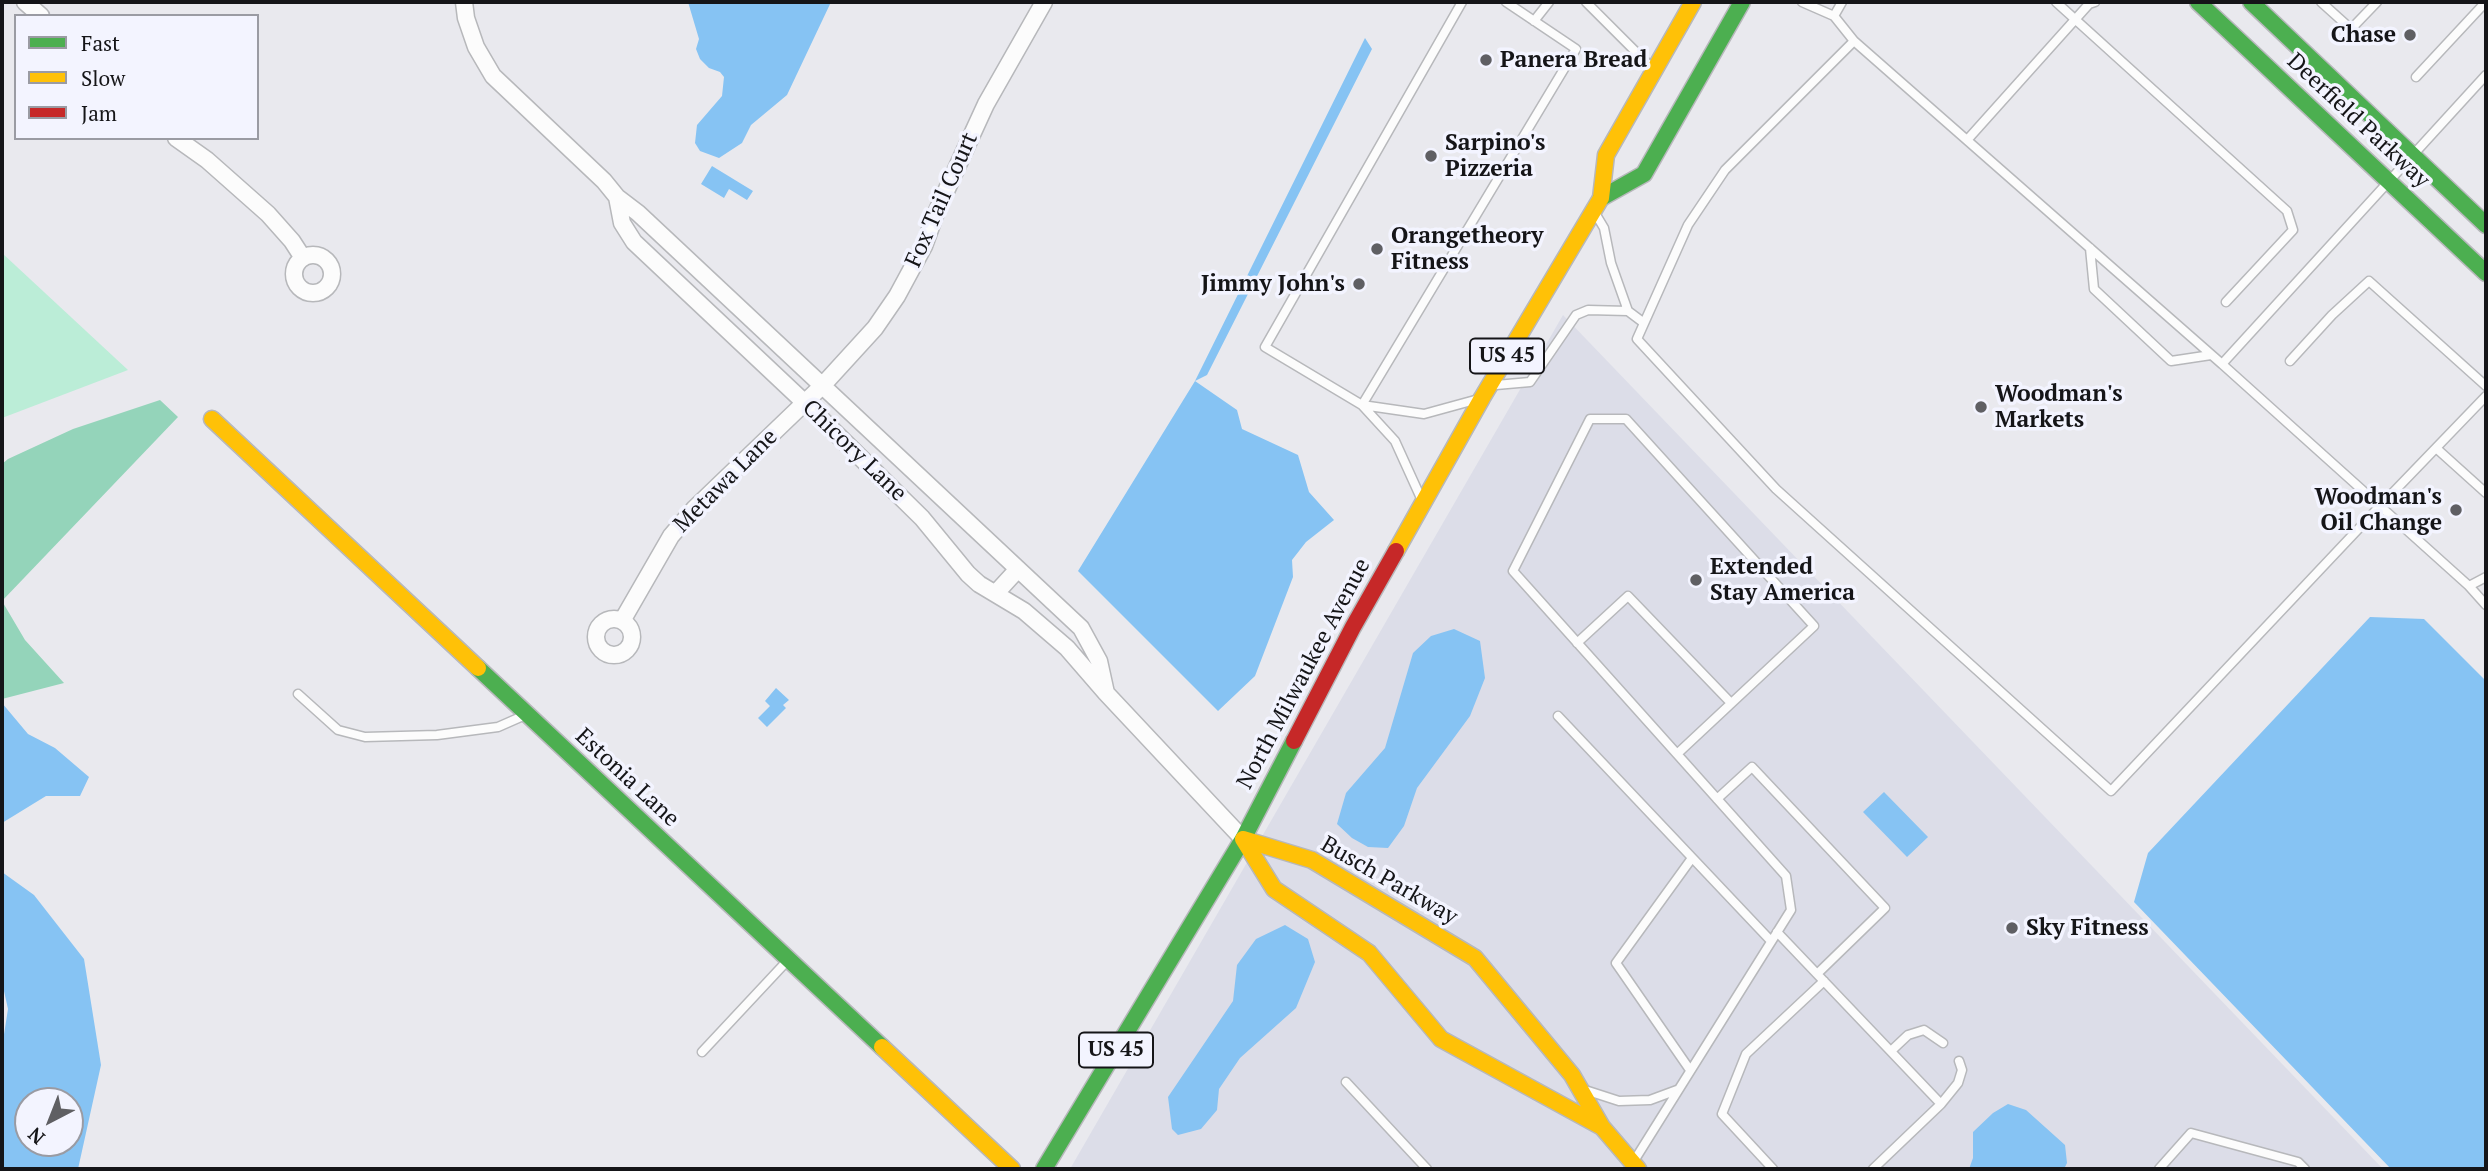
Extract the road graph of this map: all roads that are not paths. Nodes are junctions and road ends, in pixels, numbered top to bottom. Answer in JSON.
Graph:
{"nodes":[{"id":1,"x":25,"y":2,"type":"edge"},
{"id":2,"x":464,"y":2,"type":"edge"},
{"id":3,"x":1044,"y":2,"type":"edge"},
{"id":4,"x":1462,"y":2,"type":"edge"},
{"id":5,"x":1506,"y":2,"type":"edge"},
{"id":6,"x":1549,"y":2,"type":"edge"},
{"id":7,"x":1586,"y":2,"type":"edge"},
{"id":8,"x":1693,"y":2,"type":"edge"},
{"id":9,"x":1742,"y":2,"type":"edge"},
{"id":10,"x":1802,"y":2,"type":"edge"},
{"id":11,"x":1842,"y":2,"type":"edge"},
{"id":12,"x":2056,"y":2,"type":"edge"},
{"id":13,"x":2198,"y":2,"type":"edge"},
{"id":14,"x":2250,"y":2,"type":"edge"},
{"id":15,"x":2321,"y":2,"type":"edge"},
{"id":16,"x":2377,"y":2,"type":"edge"},
{"id":17,"x":2091,"y":3,"type":"edge"},
{"id":18,"x":2483,"y":5,"type":"edge"},
{"id":19,"x":39,"y":14,"type":"edge"},
{"id":20,"x":1835,"y":16,"type":"junction"},
{"id":21,"x":2075,"y":20,"type":"junction"},
{"id":22,"x":1534,"y":21,"type":"junction"},
{"id":23,"x":1854,"y":41,"type":"junction"},
{"id":24,"x":1654,"y":70,"type":"junction"},
{"id":25,"x":2486,"y":75,"type":"edge"},
{"id":26,"x":2416,"y":77,"type":"dead end"},
{"id":27,"x":1968,"y":139,"type":"junction"},
{"id":28,"x":179,"y":140,"type":"edge"},
{"id":29,"x":2412,"y":155,"type":"junction"},
{"id":30,"x":2389,"y":181,"type":"junction"},
{"id":31,"x":617,"y":197,"type":"junction"},
{"id":32,"x":1597,"y":204,"type":"junction"},
{"id":33,"x":2486,"y":225,"type":"edge"},
{"id":34,"x":2091,"y":248,"type":"junction"},
{"id":35,"x":303,"y":258,"type":"dead end"},
{"id":36,"x":2486,"y":273,"type":"edge"},
{"id":37,"x":2226,"y":302,"type":"dead end"},
{"id":38,"x":1628,"y":311,"type":"junction"},
{"id":39,"x":1644,"y":323,"type":"junction"},
{"id":40,"x":2211,"y":355,"type":"junction"},
{"id":41,"x":2290,"y":361,"type":"dead end"},
{"id":42,"x":2221,"y":364,"type":"junction"},
{"id":43,"x":822,"y":386,"type":"junction"},
{"id":44,"x":2486,"y":386,"type":"edge"},
{"id":45,"x":1486,"y":392,"type":"junction"},
{"id":46,"x":2486,"y":396,"type":"edge"},
{"id":47,"x":805,"y":403,"type":"junction"},
{"id":48,"x":1362,"y":405,"type":"junction"},
{"id":49,"x":212,"y":419,"type":"dead end"},
{"id":50,"x":2437,"y":449,"type":"junction"},
{"id":51,"x":2486,"y":493,"type":"edge"},
{"id":52,"x":1423,"y":502,"type":"junction"},
{"id":53,"x":2380,"y":506,"type":"junction"},
{"id":54,"x":1018,"y":569,"type":"junction"},
{"id":55,"x":2486,"y":577,"type":"edge"},
{"id":56,"x":2469,"y":586,"type":"junction"},
{"id":57,"x":996,"y":593,"type":"junction"},
{"id":58,"x":2486,"y":605,"type":"edge"},
{"id":59,"x":622,"y":621,"type":"dead end"},
{"id":60,"x":1577,"y":642,"type":"junction"},
{"id":61,"x":1106,"y":693,"type":"junction"},
{"id":62,"x":298,"y":694,"type":"dead end"},
{"id":63,"x":1731,"y":704,"type":"junction"},
{"id":64,"x":526,"y":715,"type":"junction"},
{"id":65,"x":1558,"y":716,"type":"dead end"},
{"id":66,"x":1677,"y":754,"type":"junction"},
{"id":67,"x":1717,"y":799,"type":"junction"},
{"id":68,"x":1243,"y":839,"type":"junction"},
{"id":69,"x":1692,"y":858,"type":"junction"},
{"id":70,"x":1777,"y":932,"type":"junction"},
{"id":71,"x":1771,"y":941,"type":"junction"},
{"id":72,"x":788,"y":960,"type":"junction"},
{"id":73,"x":1817,"y":974,"type":"junction"},
{"id":74,"x":1824,"y":981,"type":"junction"},
{"id":75,"x":1943,"y":1043,"type":"dead end"},
{"id":76,"x":1891,"y":1051,"type":"junction"},
{"id":77,"x":702,"y":1052,"type":"dead end"},
{"id":78,"x":1959,"y":1061,"type":"dead end"},
{"id":79,"x":1690,"y":1070,"type":"junction"},
{"id":80,"x":1346,"y":1082,"type":"dead end"},
{"id":81,"x":1579,"y":1088,"type":"junction"},
{"id":82,"x":1677,"y":1090,"type":"junction"},
{"id":83,"x":1941,"y":1104,"type":"junction"},
{"id":84,"x":1602,"y":1127,"type":"junction"},
{"id":85,"x":1632,"y":1167,"type":"edge"},
{"id":86,"x":1012,"y":1169,"type":"edge"},
{"id":87,"x":1044,"y":1169,"type":"edge"},
{"id":88,"x":1427,"y":1169,"type":"edge"},
{"id":89,"x":1773,"y":1169,"type":"edge"},
{"id":90,"x":1873,"y":1169,"type":"edge"},
{"id":91,"x":2159,"y":1169,"type":"edge"},
{"id":92,"x":2305,"y":1169,"type":"edge"}],
"edges":[{"from":1,"to":19,"type":"street"},
{"from":2,"to":31,"type":"street","name":"Chicory Lane"},
{"from":3,"to":43,"type":"street","name":"Fox Tail Court"},
{"from":4,"to":48,"type":"lane"},
{"from":5,"to":22,"type":"lane"},
{"from":6,"to":22,"type":"lane"},
{"from":7,"to":24,"type":"lane"},
{"from":8,"to":24,"type":"main road","name":"North Milwaukee Avenue","number":"US 45"},
{"from":9,"to":32,"type":"main road","name":"North Milwaukee Avenue","number":"US 45"},
{"from":10,"to":20,"type":"lane"},
{"from":11,"to":20,"type":"lane"},
{"from":12,"to":21,"type":"lane"},
{"from":13,"to":30,"type":"main road","name":"Deerfield Parkway"},
{"from":14,"to":29,"type":"main road","name":"Deerfield Parkway"},
{"from":15,"to":16,"type":"lane"},
{"from":17,"to":21,"type":"lane"},
{"from":18,"to":26,"type":"lane"},
{"from":20,"to":23,"type":"lane"},
{"from":21,"to":27,"type":"lane"},
{"from":21,"to":37,"type":"lane"},
{"from":22,"to":48,"type":"lane"},
{"from":23,"to":27,"type":"lane"},
{"from":23,"to":39,"type":"lane"},
{"from":24,"to":32,"type":"main road","name":"North Milwaukee Avenue","number":"US 45"},
{"from":25,"to":29,"type":"lane"},
{"from":27,"to":34,"type":"lane"},
{"from":28,"to":35,"type":"street"},
{"from":29,"to":30,"type":"lane"},
{"from":29,"to":33,"type":"main road","name":"Deerfield Parkway"},
{"from":30,"to":36,"type":"main road","name":"Deerfield Parkway"},
{"from":30,"to":42,"type":"lane"},
{"from":31,"to":43,"type":"street","name":"Chicory Lane"},
{"from":31,"to":47,"type":"street","name":"Chicory Lane"},
{"from":32,"to":38,"type":"lane"},
{"from":32,"to":45,"type":"main road","name":"North Milwaukee Avenue","number":"US 45"},
{"from":34,"to":40,"type":"lane"},
{"from":34,"to":40,"type":"lane"},
{"from":38,"to":39,"type":"lane"},
{"from":38,"to":45,"type":"lane"},
{"from":39,"to":53,"type":"lane"},
{"from":40,"to":42,"type":"lane"},
{"from":41,"to":44,"type":"lane"},
{"from":42,"to":53,"type":"lane"},
{"from":43,"to":47,"type":"street","name":"Metawa Lane"},
{"from":43,"to":54,"type":"street","name":"Chicory Lane"},
{"from":45,"to":48,"type":"lane"},
{"from":45,"to":52,"type":"main road","name":"North Milwaukee Avenue","number":"US 45"},
{"from":46,"to":50,"type":"lane"},
{"from":47,"to":57,"type":"street","name":"Chicory Lane"},
{"from":47,"to":59,"type":"street","name":"Metawa Lane"},
{"from":48,"to":52,"type":"lane"},
{"from":49,"to":64,"type":"main road","name":"Estonia Lane"},
{"from":50,"to":51,"type":"lane"},
{"from":50,"to":53,"type":"lane"},
{"from":52,"to":68,"type":"main road","name":"North Milwaukee Avenue","number":"US 45"},
{"from":53,"to":56,"type":"lane"},
{"from":54,"to":57,"type":"street"},
{"from":54,"to":61,"type":"street","name":"Chicory Lane"},
{"from":55,"to":56,"type":"lane"},
{"from":56,"to":58,"type":"lane"},
{"from":57,"to":61,"type":"street","name":"Chicory Lane"},
{"from":60,"to":63,"type":"lane"},
{"from":60,"to":63,"type":"lane"},
{"from":60,"to":66,"type":"lane"},
{"from":61,"to":68,"type":"street","name":"Chicory Lane"},
{"from":62,"to":64,"type":"lane"},
{"from":63,"to":66,"type":"lane"},
{"from":64,"to":72,"type":"main road","name":"Estonia Lane"},
{"from":65,"to":69,"type":"lane"},
{"from":66,"to":67,"type":"lane"},
{"from":67,"to":70,"type":"lane"},
{"from":67,"to":73,"type":"lane"},
{"from":68,"to":81,"type":"main road","name":"Busch Parkway"},
{"from":68,"to":84,"type":"main road","name":"Busch Parkway"},
{"from":68,"to":87,"type":"main road","name":"North Milwaukee Avenue","number":"US 45"},
{"from":69,"to":71,"type":"lane"},
{"from":69,"to":79,"type":"lane"},
{"from":70,"to":71,"type":"lane"},
{"from":70,"to":73,"type":"lane"},
{"from":71,"to":79,"type":"lane"},
{"from":72,"to":77,"type":"lane"},
{"from":72,"to":86,"type":"main road","name":"Estonia Lane"},
{"from":73,"to":74,"type":"lane"},
{"from":74,"to":76,"type":"lane"},
{"from":74,"to":89,"type":"lane"},
{"from":75,"to":76,"type":"lane"},
{"from":76,"to":83,"type":"lane"},
{"from":78,"to":83,"type":"lane"},
{"from":79,"to":82,"type":"lane"},
{"from":80,"to":88,"type":"lane"},
{"from":81,"to":82,"type":"lane"},
{"from":81,"to":84,"type":"main road","name":"Busch Parkway"},
{"from":82,"to":85,"type":"lane"},
{"from":83,"to":90,"type":"lane"},
{"from":84,"to":85,"type":"main road","name":"Busch Parkway"},
{"from":91,"to":92,"type":"lane"}]}
